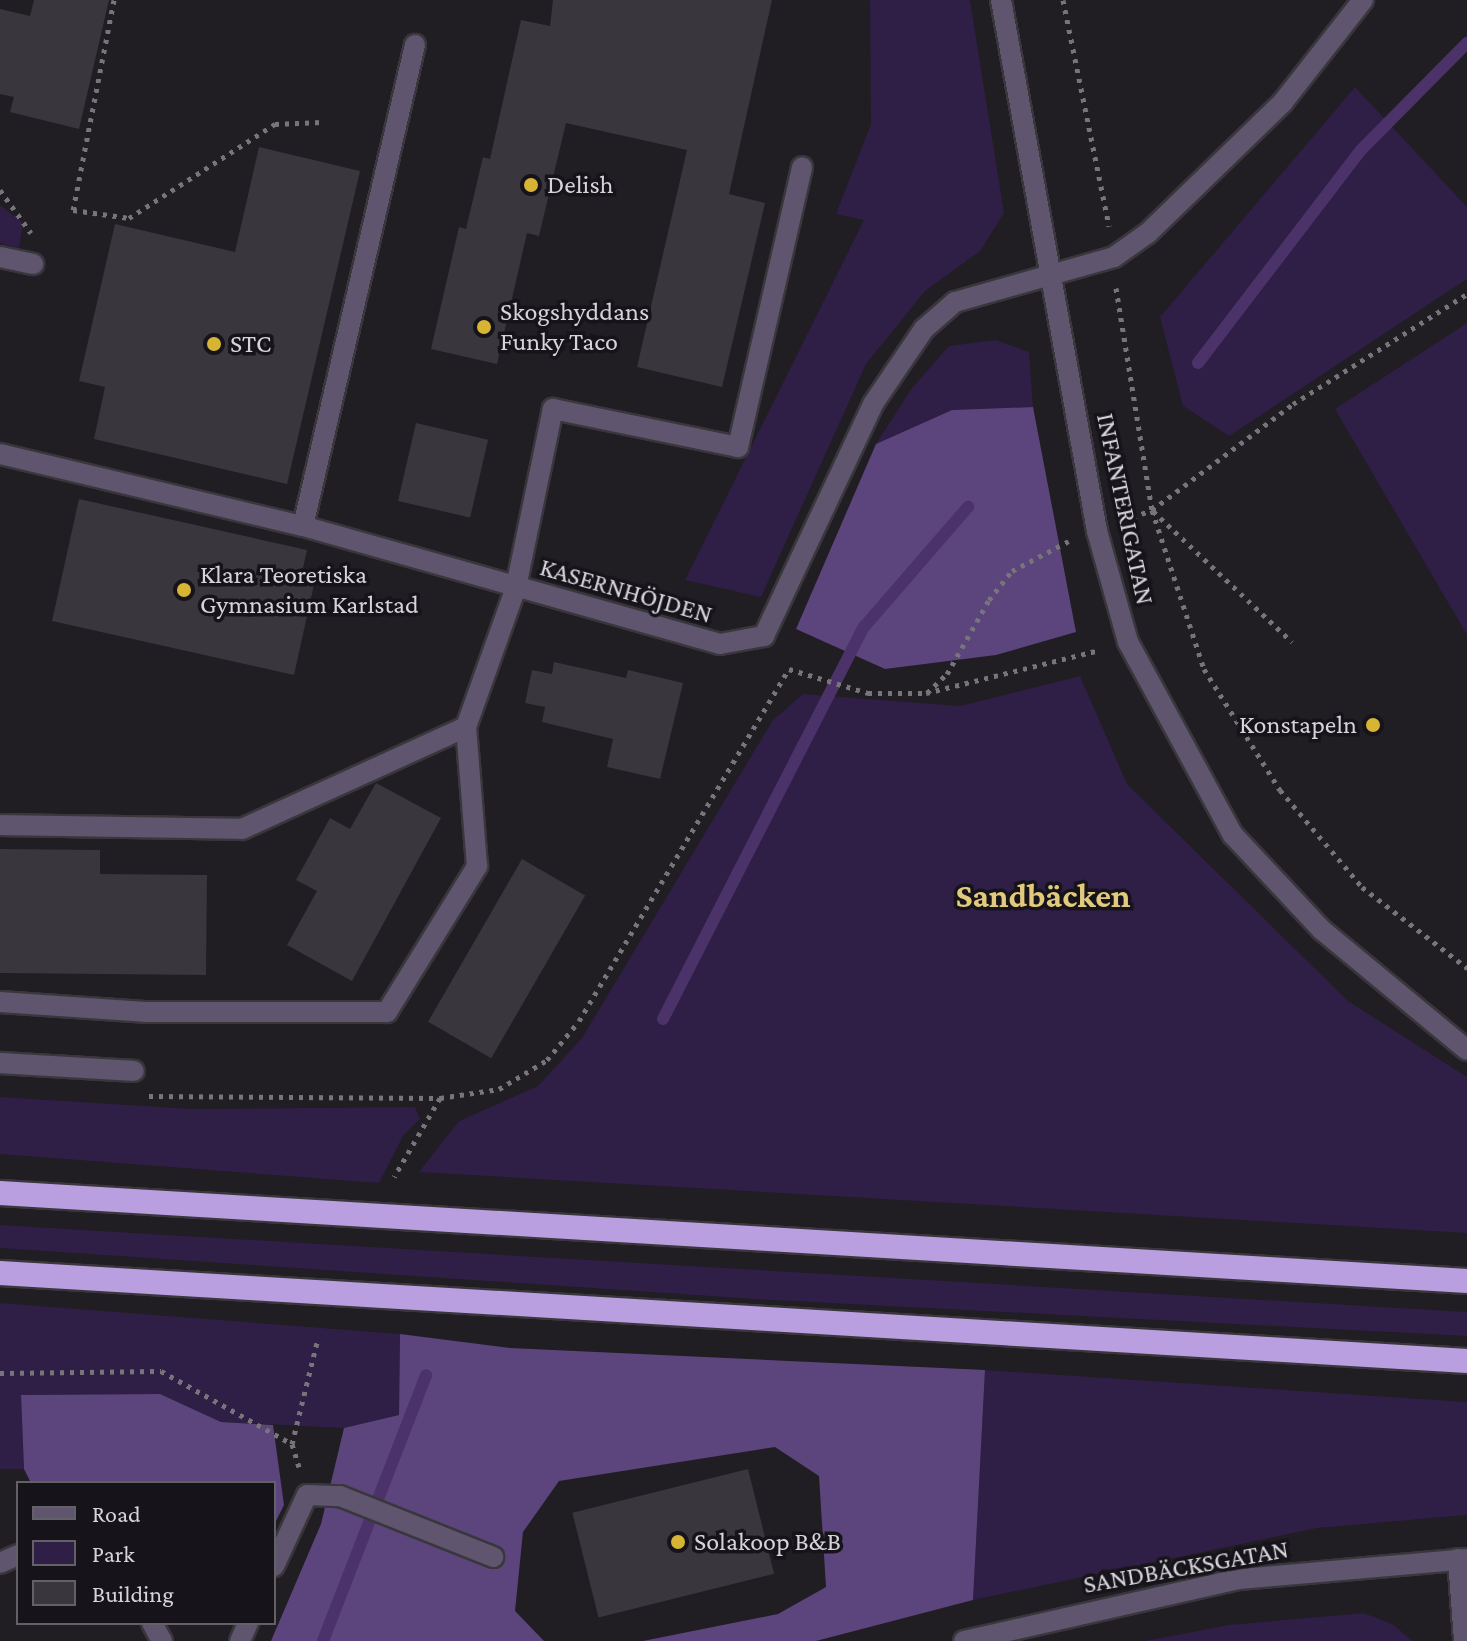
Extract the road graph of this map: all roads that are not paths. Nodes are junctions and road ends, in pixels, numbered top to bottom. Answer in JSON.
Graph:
{"nodes":[{"id":1,"x":1001,"y":0,"type":"edge"},
{"id":2,"x":1363,"y":0,"type":"edge"},
{"id":3,"x":415,"y":45,"type":"dead end"},
{"id":4,"x":802,"y":167,"type":"dead end"},
{"id":5,"x":0,"y":257,"type":"edge"},
{"id":6,"x":33,"y":264,"type":"dead end"},
{"id":7,"x":1053,"y":276,"type":"junction"},
{"id":8,"x":0,"y":454,"type":"edge"},
{"id":9,"x":303,"y":526,"type":"junction"},
{"id":10,"x":516,"y":587,"type":"junction"},
{"id":11,"x":466,"y":727,"type":"junction"},
{"id":12,"x":0,"y":825,"type":"edge"},
{"id":13,"x":0,"y":1002,"type":"edge"},
{"id":14,"x":1467,"y":1050,"type":"edge"},
{"id":15,"x":0,"y":1063,"type":"edge"},
{"id":16,"x":134,"y":1071,"type":"dead end"},
{"id":17,"x":0,"y":1193,"type":"edge"},
{"id":18,"x":0,"y":1273,"type":"edge"},
{"id":19,"x":1467,"y":1281,"type":"edge"},
{"id":20,"x":1467,"y":1361,"type":"edge"},
{"id":21,"x":493,"y":1557,"type":"dead end"},
{"id":22,"x":1462,"y":1559,"type":"edge"},
{"id":23,"x":276,"y":1562,"type":"edge"},
{"id":24,"x":964,"y":1641,"type":"edge"},
{"id":25,"x":1464,"y":1641,"type":"edge"}],
"edges":[{"from":1,"to":7,"type":"street","name":"INFANTERIGATAN"},
{"from":2,"to":7,"type":"street"},
{"from":3,"to":9,"type":"street"},
{"from":4,"to":10,"type":"street"},
{"from":5,"to":6,"type":"street"},
{"from":7,"to":10,"type":"street","name":"KASERNHÖJDEN"},
{"from":7,"to":14,"type":"street","name":"INFANTERIGATAN"},
{"from":8,"to":9,"type":"street","name":"KASERNHÖJDEN"},
{"from":9,"to":10,"type":"street","name":"KASERNHÖJDEN"},
{"from":10,"to":11,"type":"street"},
{"from":11,"to":12,"type":"street"},
{"from":11,"to":13,"type":"street"},
{"from":15,"to":16,"type":"street"},
{"from":17,"to":19,"type":"highway"},
{"from":18,"to":20,"type":"highway"},
{"from":21,"to":23,"type":"street"},
{"from":22,"to":24,"type":"street","name":"SANDBÄCKSGATAN"},
{"from":22,"to":25,"type":"street"}]}
